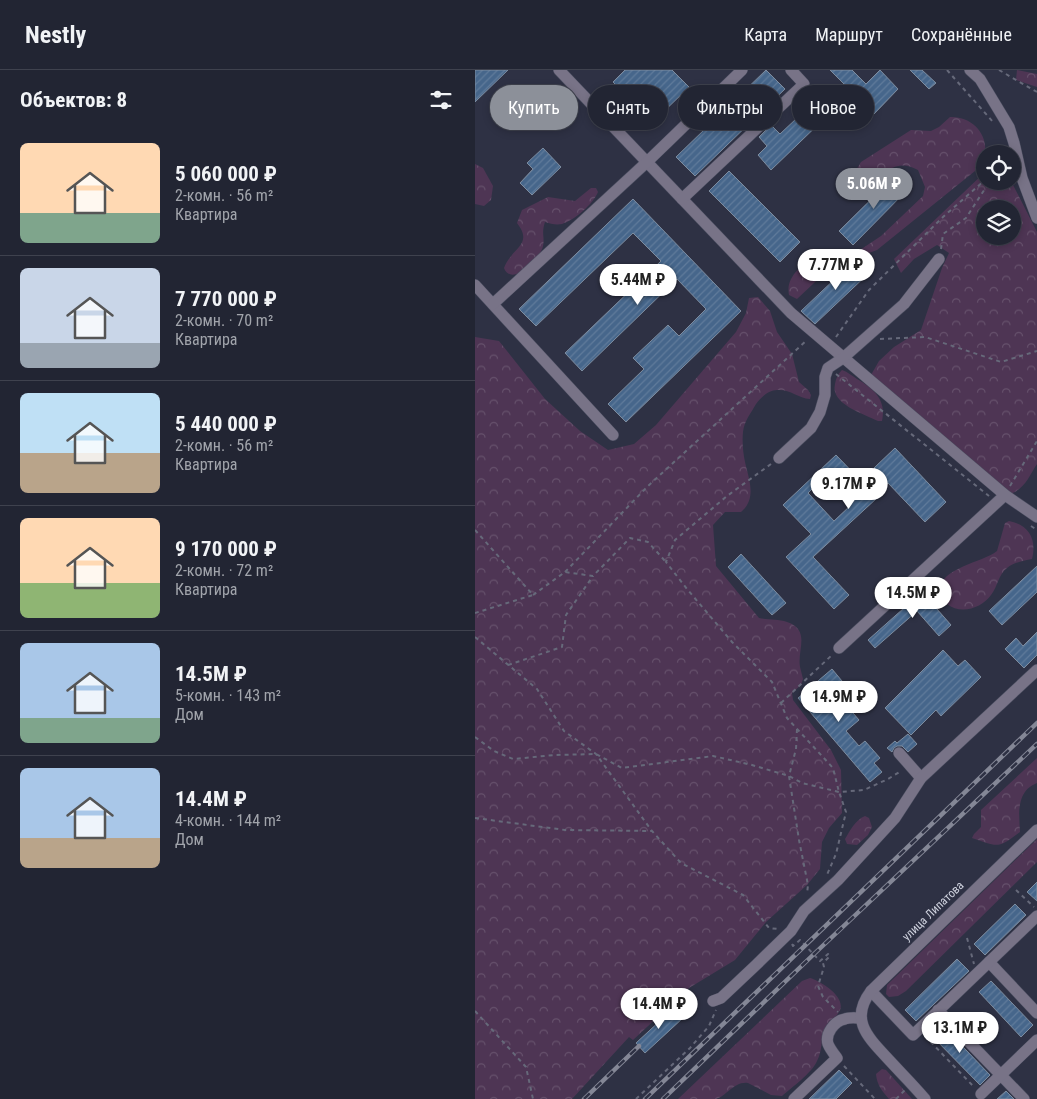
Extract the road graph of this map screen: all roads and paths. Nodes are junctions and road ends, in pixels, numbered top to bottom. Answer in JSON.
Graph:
{"nodes":[{"id":1,"x":559,"y":70,"type":"edge"},
{"id":2,"x":742,"y":70,"type":"edge"},
{"id":3,"x":791,"y":70,"type":"edge"},
{"id":4,"x":947,"y":70,"type":"edge"},
{"id":5,"x":971,"y":70,"type":"edge"},
{"id":6,"x":999,"y":70,"type":"edge"},
{"id":7,"x":1037,"y":92,"type":"edge"},
{"id":8,"x":997,"y":126,"type":"dead end"},
{"id":9,"x":647,"y":162,"type":"junction"},
{"id":10,"x":976,"y":188,"type":"edge"},
{"id":11,"x":984,"y":190,"type":"edge"},
{"id":12,"x":682,"y":199,"type":"junction"},
{"id":13,"x":1037,"y":218,"type":"edge"},
{"id":14,"x":939,"y":259,"type":"joint"},
{"id":15,"x":475,"y":285,"type":"edge"},
{"id":16,"x":493,"y":304,"type":"junction"},
{"id":17,"x":814,"y":334,"type":"junction"},
{"id":18,"x":880,"y":339,"type":"dead end"},
{"id":19,"x":829,"y":347,"type":"junction"},
{"id":20,"x":1037,"y":351,"type":"edge"},
{"id":21,"x":843,"y":358,"type":"junction"},
{"id":22,"x":829,"y":368,"type":"junction"},
{"id":23,"x":613,"y":435,"type":"dead end"},
{"id":24,"x":1037,"y":441,"type":"edge"},
{"id":25,"x":779,"y":458,"type":"joint"},
{"id":26,"x":1001,"y":499,"type":"junction"},
{"id":27,"x":1033,"y":521,"type":"edge"},
{"id":28,"x":475,"y":530,"type":"edge"},
{"id":29,"x":1037,"y":530,"type":"edge"},
{"id":30,"x":666,"y":562,"type":"junction"},
{"id":31,"x":565,"y":572,"type":"junction"},
{"id":32,"x":593,"y":576,"type":"junction"},
{"id":33,"x":533,"y":595,"type":"junction"},
{"id":34,"x":475,"y":612,"type":"edge"},
{"id":35,"x":475,"y":637,"type":"edge"},
{"id":36,"x":839,"y":648,"type":"joint"},
{"id":37,"x":508,"y":665,"type":"junction"},
{"id":38,"x":1037,"y":670,"type":"edge"},
{"id":39,"x":781,"y":703,"type":"junction"},
{"id":40,"x":797,"y":729,"type":"junction"},
{"id":41,"x":475,"y":737,"type":"edge"},
{"id":42,"x":899,"y":753,"type":"dead end"},
{"id":43,"x":597,"y":754,"type":"junction"},
{"id":44,"x":910,"y":766,"type":"junction"},
{"id":45,"x":789,"y":776,"type":"junction"},
{"id":46,"x":921,"y":778,"type":"junction"},
{"id":47,"x":839,"y":792,"type":"junction"},
{"id":48,"x":475,"y":818,"type":"edge"},
{"id":49,"x":1037,"y":830,"type":"edge"},
{"id":50,"x":652,"y":831,"type":"junction"},
{"id":51,"x":824,"y":882,"type":"dead end"},
{"id":52,"x":1016,"y":890,"type":"dead end"},
{"id":53,"x":807,"y":894,"type":"dead end"},
{"id":54,"x":1037,"y":910,"type":"edge"},
{"id":55,"x":1037,"y":916,"type":"edge"},
{"id":56,"x":791,"y":931,"type":"junction"},
{"id":57,"x":967,"y":938,"type":"dead end"},
{"id":58,"x":989,"y":962,"type":"junction"},
{"id":59,"x":977,"y":974,"type":"junction"},
{"id":60,"x":871,"y":990,"type":"junction"},
{"id":61,"x":717,"y":999,"type":"joint"},
{"id":62,"x":938,"y":1010,"type":"junction"},
{"id":63,"x":475,"y":1011,"type":"edge"},
{"id":64,"x":1037,"y":1013,"type":"edge"},
{"id":65,"x":861,"y":1018,"type":"junction"},
{"id":66,"x":844,"y":1019,"type":"junction"},
{"id":67,"x":919,"y":1029,"type":"junction"},
{"id":68,"x":1037,"y":1040,"type":"edge"},
{"id":69,"x":837,"y":1058,"type":"junction"},
{"id":70,"x":1001,"y":1075,"type":"junction"},
{"id":71,"x":911,"y":1084,"type":"junction"},
{"id":72,"x":981,"y":1094,"type":"joint"},
{"id":73,"x":533,"y":1099,"type":"edge"},
{"id":74,"x":637,"y":1099,"type":"edge"},
{"id":75,"x":794,"y":1099,"type":"edge"},
{"id":76,"x":875,"y":1099,"type":"edge"},
{"id":77,"x":896,"y":1099,"type":"edge"},
{"id":78,"x":925,"y":1099,"type":"edge"},
{"id":79,"x":1024,"y":1099,"type":"edge"}],
"edges":[{"from":1,"to":9,"type":"street"},
{"from":2,"to":9,"type":"street"},
{"from":3,"to":12,"type":"street"},
{"from":4,"to":8,"type":"path"},
{"from":5,"to":13,"type":"street"},
{"from":6,"to":7,"type":"path"},
{"from":9,"to":12,"type":"street"},
{"from":9,"to":16,"type":"street"},
{"from":10,"to":19,"type":"path"},
{"from":11,"to":14,"type":"path"},
{"from":12,"to":17,"type":"street"},
{"from":14,"to":21,"type":"street"},
{"from":15,"to":16,"type":"street"},
{"from":16,"to":23,"type":"street"},
{"from":17,"to":19,"type":"street"},
{"from":17,"to":31,"type":"path"},
{"from":18,"to":20,"type":"path"},
{"from":19,"to":21,"type":"street"},
{"from":21,"to":22,"type":"street"},
{"from":21,"to":26,"type":"street"},
{"from":22,"to":25,"type":"street"},
{"from":22,"to":26,"type":"path"},
{"from":24,"to":26,"type":"path"},
{"from":25,"to":30,"type":"path"},
{"from":26,"to":27,"type":"street"},
{"from":26,"to":36,"type":"street"},
{"from":27,"to":29,"type":"path"},
{"from":28,"to":33,"type":"path"},
{"from":30,"to":32,"type":"path"},
{"from":30,"to":39,"type":"path"},
{"from":31,"to":32,"type":"path"},
{"from":31,"to":33,"type":"path"},
{"from":32,"to":37,"type":"path"},
{"from":33,"to":34,"type":"path"},
{"from":35,"to":37,"type":"path"},
{"from":36,"to":39,"type":"path"},
{"from":37,"to":43,"type":"path"},
{"from":38,"to":46,"type":"street"},
{"from":39,"to":40,"type":"path"},
{"from":40,"to":45,"type":"path"},
{"from":40,"to":47,"type":"path"},
{"from":41,"to":43,"type":"path"},
{"from":42,"to":44,"type":"street"},
{"from":43,"to":45,"type":"path"},
{"from":43,"to":50,"type":"path"},
{"from":44,"to":46,"type":"street"},
{"from":44,"to":47,"type":"path"},
{"from":45,"to":47,"type":"path"},
{"from":45,"to":53,"type":"path"},
{"from":46,"to":56,"type":"street"},
{"from":47,"to":51,"type":"path"},
{"from":48,"to":50,"type":"path"},
{"from":49,"to":60,"type":"street","name":"улица Липатова"},
{"from":50,"to":56,"type":"path"},
{"from":52,"to":54,"type":"path"},
{"from":55,"to":58,"type":"street"},
{"from":56,"to":61,"type":"street"},
{"from":56,"to":66,"type":"path"},
{"from":57,"to":59,"type":"path"},
{"from":58,"to":59,"type":"street"},
{"from":58,"to":64,"type":"street"},
{"from":59,"to":62,"type":"street"},
{"from":60,"to":65,"type":"street","name":"улица Липатова"},
{"from":60,"to":67,"type":"street"},
{"from":61,"to":74,"type":"path"},
{"from":62,"to":67,"type":"street"},
{"from":62,"to":70,"type":"street"},
{"from":63,"to":73,"type":"path"},
{"from":65,"to":66,"type":"street"},
{"from":65,"to":71,"type":"street"},
{"from":66,"to":69,"type":"street"},
{"from":67,"to":72,"type":"path"},
{"from":68,"to":70,"type":"street"},
{"from":69,"to":75,"type":"street"},
{"from":69,"to":76,"type":"path"},
{"from":70,"to":72,"type":"street"},
{"from":70,"to":79,"type":"street"},
{"from":71,"to":77,"type":"path"},
{"from":71,"to":78,"type":"street"}]}
